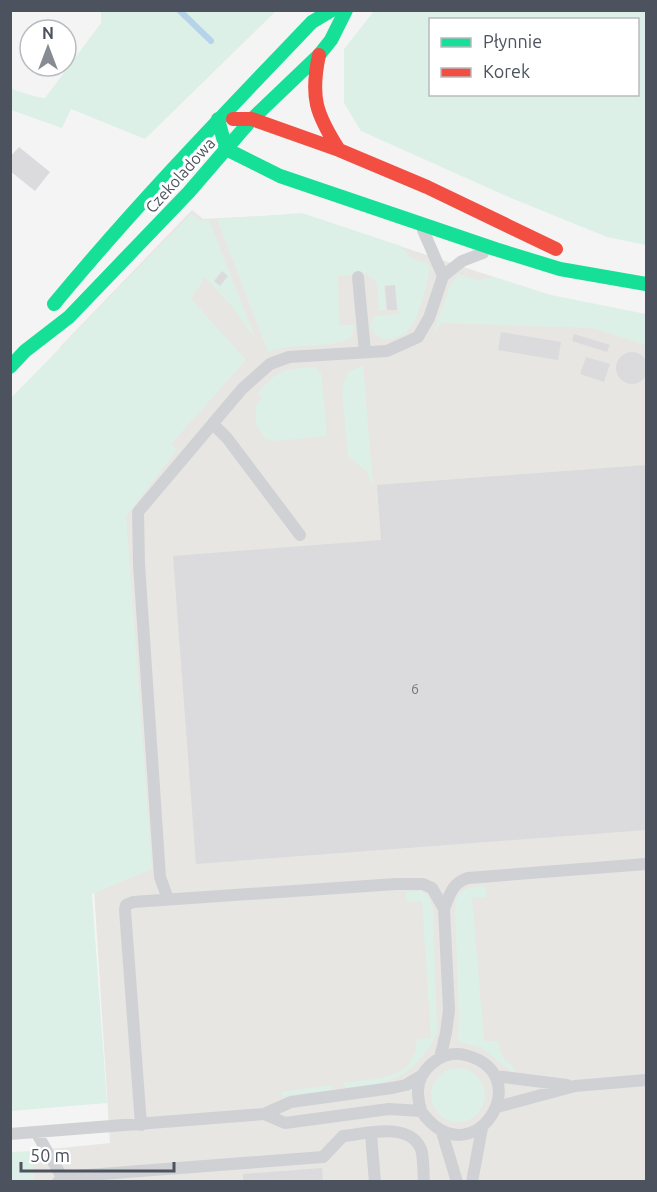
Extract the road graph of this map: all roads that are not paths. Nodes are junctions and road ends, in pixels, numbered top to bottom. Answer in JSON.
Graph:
{"nodes":[{"id":1,"x":332,"y":10,"type":"edge"},
{"id":2,"x":346,"y":10,"type":"edge"},
{"id":3,"x":319,"y":55,"type":"junction"},
{"id":4,"x":218,"y":119,"type":"junction"},
{"id":5,"x":252,"y":119,"type":"junction"},
{"id":6,"x":226,"y":148,"type":"junction"},
{"id":7,"x":339,"y":150,"type":"junction"},
{"id":8,"x":421,"y":224,"type":"junction"},
{"id":9,"x":495,"y":249,"type":"junction"},
{"id":10,"x":443,"y":276,"type":"junction"},
{"id":11,"x":609,"y":276,"type":"junction"},
{"id":12,"x":358,"y":277,"type":"dead end"},
{"id":13,"x":646,"y":284,"type":"edge"},
{"id":14,"x":25,"y":351,"type":"junction"},
{"id":15,"x":365,"y":352,"type":"junction"},
{"id":16,"x":10,"y":367,"type":"edge"},
{"id":17,"x":213,"y":424,"type":"junction"},
{"id":18,"x":300,"y":535,"type":"dead end"},
{"id":19,"x":646,"y":864,"type":"edge"},
{"id":20,"x":168,"y":899,"type":"junction"},
{"id":21,"x":444,"y":909,"type":"junction"},
{"id":22,"x":440,"y":1058,"type":"junction"},
{"id":23,"x":421,"y":1076,"type":"junction"},
{"id":24,"x":495,"y":1076,"type":"junction"},
{"id":25,"x":646,"y":1080,"type":"edge"},
{"id":26,"x":629,"y":1082,"type":"junction"},
{"id":27,"x":574,"y":1086,"type":"junction"},
{"id":28,"x":646,"y":1086,"type":"edge"},
{"id":29,"x":497,"y":1107,"type":"junction"},
{"id":30,"x":421,"y":1111,"type":"junction"},
{"id":31,"x":264,"y":1114,"type":"junction"},
{"id":32,"x":141,"y":1125,"type":"junction"},
{"id":33,"x":482,"y":1128,"type":"junction"},
{"id":34,"x":36,"y":1132,"type":"junction"},
{"id":35,"x":442,"y":1132,"type":"junction"},
{"id":36,"x":10,"y":1134,"type":"edge"},
{"id":37,"x":371,"y":1134,"type":"junction"},
{"id":38,"x":60,"y":1179,"type":"edge"},
{"id":39,"x":375,"y":1182,"type":"edge"},
{"id":40,"x":424,"y":1182,"type":"edge"},
{"id":41,"x":456,"y":1182,"type":"edge"},
{"id":42,"x":472,"y":1182,"type":"edge"}],
"edges":[{"from":1,"to":4,"type":"main road","name":"Czekoladowa"},
{"from":2,"to":3,"type":"main road","name":"Czekoladowa"},
{"from":3,"to":5,"type":"main road","name":"Czekoladowa"},
{"from":3,"to":7,"type":"main road"},
{"from":4,"to":5,"type":"main road"},
{"from":4,"to":6,"type":"main road"},
{"from":4,"to":14,"type":"main road","name":"Czekoladowa"},
{"from":5,"to":6,"type":"main road","name":"Czekoladowa"},
{"from":5,"to":7,"type":"main road"},
{"from":6,"to":8,"type":"main road"},
{"from":6,"to":14,"type":"main road","name":"Czekoladowa"},
{"from":7,"to":11,"type":"main road"},
{"from":8,"to":9,"type":"main road"},
{"from":8,"to":10,"type":"lane"},
{"from":9,"to":10,"type":"lane"},
{"from":9,"to":11,"type":"main road"},
{"from":10,"to":15,"type":"lane"},
{"from":11,"to":13,"type":"main road"},
{"from":12,"to":15,"type":"lane"},
{"from":14,"to":16,"type":"main road","name":"Czekoladowa"},
{"from":15,"to":17,"type":"lane"},
{"from":17,"to":18,"type":"lane"},
{"from":17,"to":20,"type":"lane"},
{"from":19,"to":21,"type":"lane"},
{"from":20,"to":21,"type":"lane"},
{"from":20,"to":32,"type":"lane"},
{"from":21,"to":22,"type":"lane"},
{"from":22,"to":23,"type":"lane"},
{"from":22,"to":24,"type":"lane"},
{"from":23,"to":30,"type":"lane"},
{"from":23,"to":31,"type":"lane"},
{"from":24,"to":27,"type":"lane"},
{"from":24,"to":29,"type":"lane"},
{"from":25,"to":26,"type":"lane"},
{"from":26,"to":27,"type":"lane"},
{"from":26,"to":28,"type":"lane"},
{"from":27,"to":29,"type":"lane"},
{"from":29,"to":33,"type":"lane"},
{"from":30,"to":31,"type":"lane"},
{"from":30,"to":35,"type":"lane"},
{"from":31,"to":32,"type":"lane"},
{"from":32,"to":34,"type":"lane"},
{"from":33,"to":35,"type":"lane"},
{"from":33,"to":42,"type":"lane"},
{"from":34,"to":36,"type":"lane"},
{"from":34,"to":38,"type":"lane"},
{"from":35,"to":41,"type":"lane"},
{"from":37,"to":38,"type":"lane"},
{"from":37,"to":39,"type":"lane"},
{"from":37,"to":40,"type":"lane"}]}
